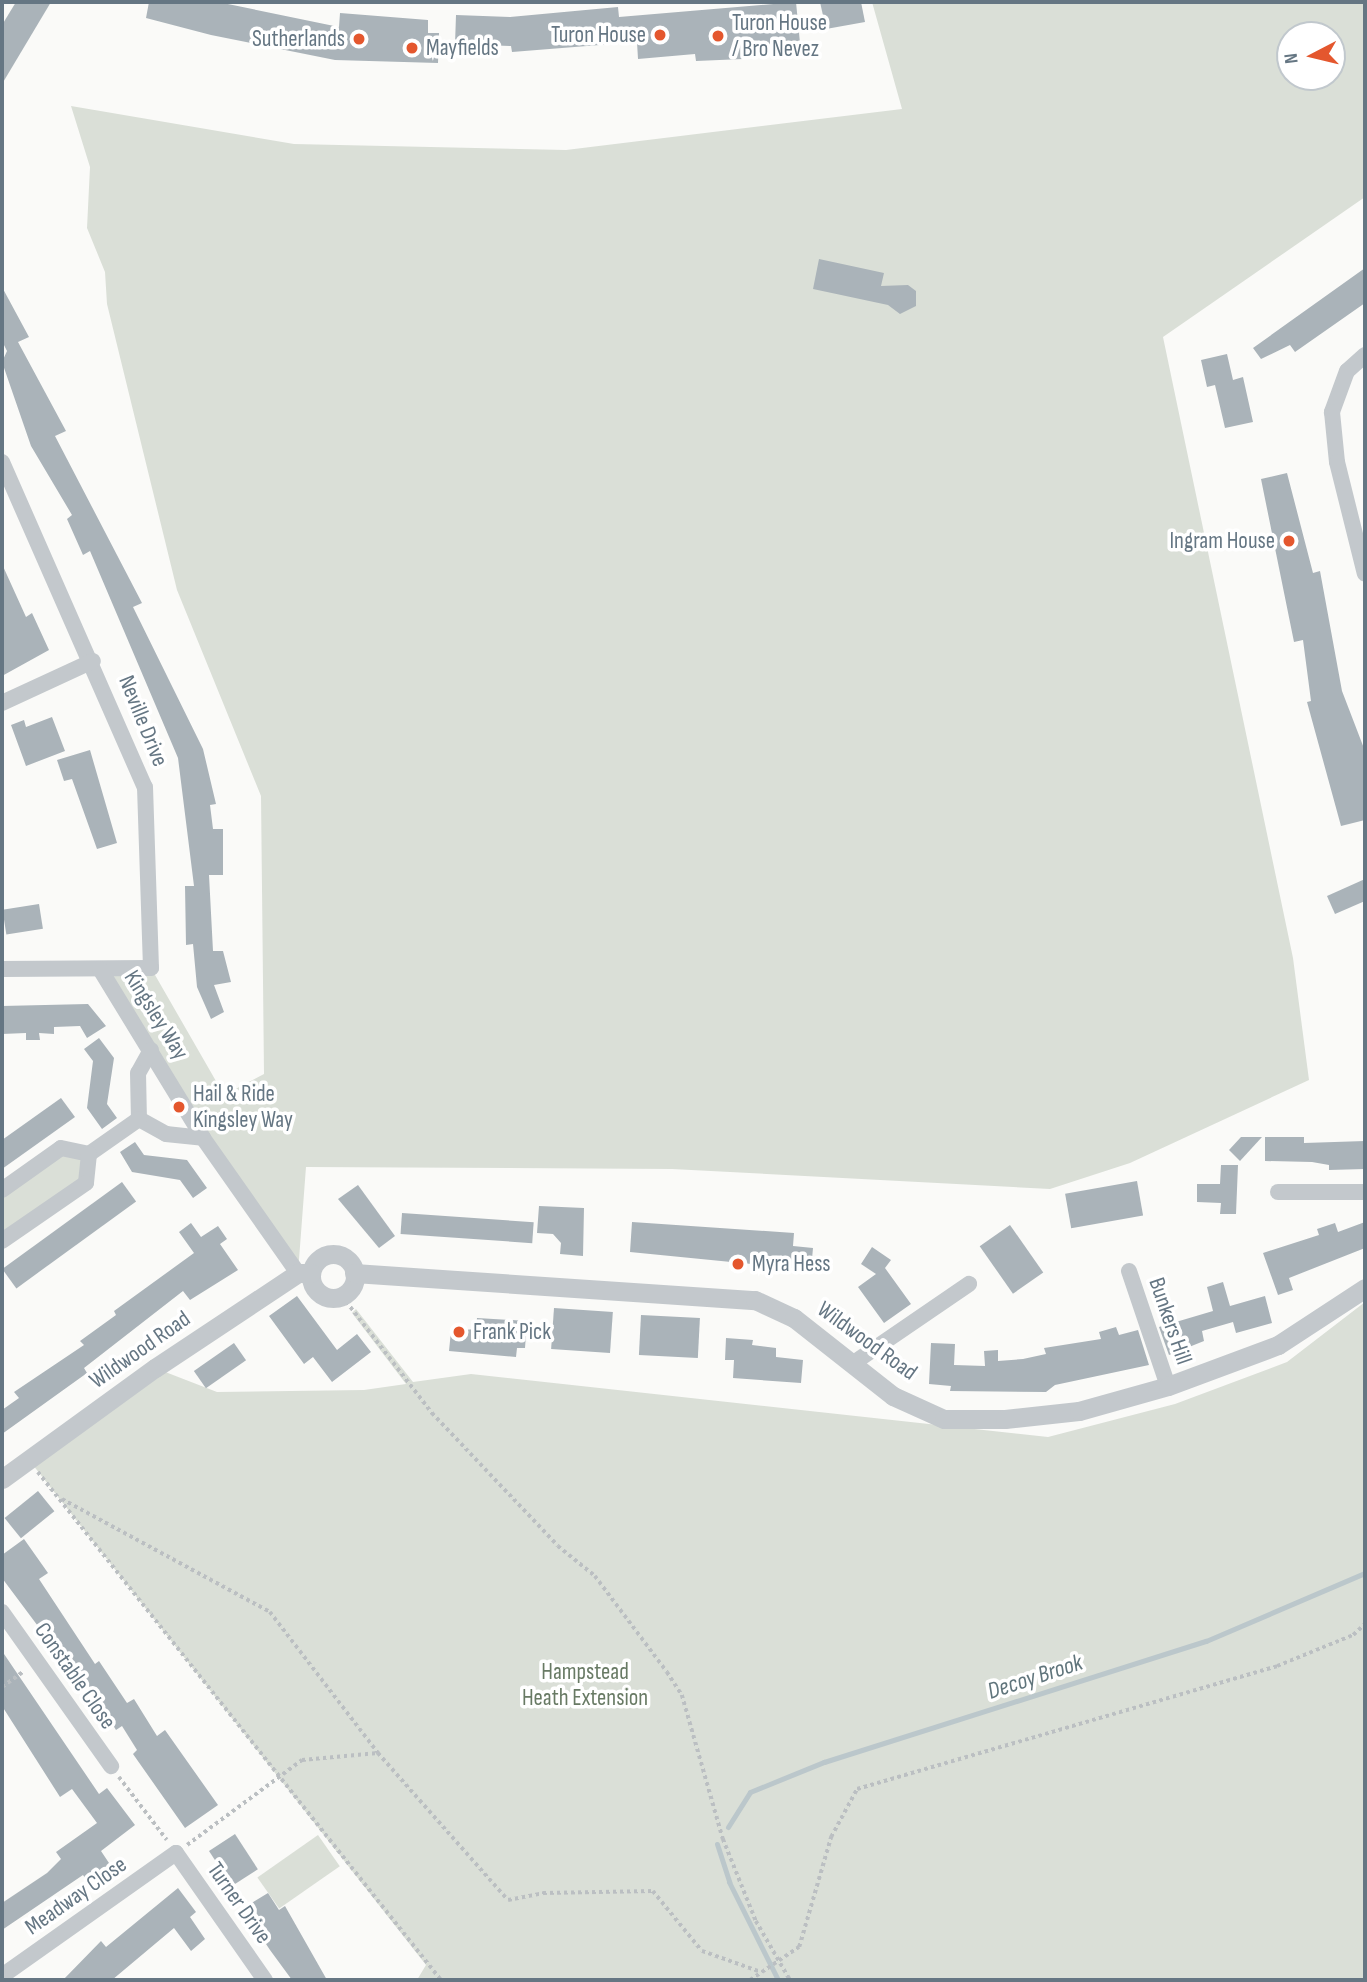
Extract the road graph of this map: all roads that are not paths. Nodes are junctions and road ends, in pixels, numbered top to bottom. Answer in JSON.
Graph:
{"nodes":[{"id":1,"x":1365,"y":355,"type":"edge"},
{"id":2,"x":2,"y":462,"type":"edge"},
{"id":3,"x":1365,"y":574,"type":"edge"},
{"id":4,"x":93,"y":660,"type":"junction"},
{"id":5,"x":2,"y":703,"type":"edge"},
{"id":6,"x":2,"y":969,"type":"edge"},
{"id":7,"x":100,"y":969,"type":"junction"},
{"id":8,"x":151,"y":1050,"type":"junction"},
{"id":9,"x":139,"y":1119,"type":"junction"},
{"id":10,"x":203,"y":1138,"type":"junction"},
{"id":11,"x":89,"y":1154,"type":"junction"},
{"id":12,"x":2,"y":1190,"type":"edge"},
{"id":13,"x":1278,"y":1192,"type":"dead end"},
{"id":14,"x":1365,"y":1192,"type":"edge"},
{"id":15,"x":2,"y":1241,"type":"edge"},
{"id":16,"x":1129,"y":1271,"type":"dead end"},
{"id":17,"x":305,"y":1273,"type":"junction"},
{"id":18,"x":354,"y":1273,"type":"junction"},
{"id":19,"x":969,"y":1284,"type":"dead end"},
{"id":20,"x":1365,"y":1288,"type":"edge"},
{"id":21,"x":852,"y":1364,"type":"junction"},
{"id":22,"x":1168,"y":1386,"type":"junction"},
{"id":23,"x":2,"y":1479,"type":"edge"},
{"id":24,"x":2,"y":1612,"type":"edge"},
{"id":25,"x":111,"y":1766,"type":"road end"},
{"id":26,"x":176,"y":1853,"type":"joint"},
{"id":27,"x":2,"y":1976,"type":"edge"},
{"id":28,"x":265,"y":1980,"type":"edge"}],
"edges":[{"from":1,"to":3,"type":"street"},
{"from":2,"to":4,"type":"street","name":"Neville Drive"},
{"from":4,"to":5,"type":"street"},
{"from":4,"to":7,"type":"street","name":"Neville Drive"},
{"from":6,"to":7,"type":"street","name":"Kingsley Way"},
{"from":7,"to":8,"type":"street","name":"Kingsley Way"},
{"from":8,"to":9,"type":"street"},
{"from":8,"to":10,"type":"street","name":"Kingsley Way"},
{"from":9,"to":10,"type":"street"},
{"from":9,"to":11,"type":"street"},
{"from":10,"to":17,"type":"street","name":"Kingsley Way"},
{"from":11,"to":12,"type":"street"},
{"from":11,"to":15,"type":"street"},
{"from":13,"to":14,"type":"street"},
{"from":16,"to":22,"type":"street","name":"Bunkers Hill"},
{"from":17,"to":18,"type":"street"},
{"from":17,"to":18,"type":"street"},
{"from":17,"to":23,"type":"street","name":"Wildwood Road"},
{"from":18,"to":21,"type":"street","name":"Wildwood Road"},
{"from":19,"to":21,"type":"street"},
{"from":20,"to":22,"type":"street","name":"Wildwood Road"},
{"from":21,"to":22,"type":"street","name":"Wildwood Road"},
{"from":24,"to":25,"type":"street","name":"Constable Close"},
{"from":26,"to":27,"type":"street","name":"Meadway Close"},
{"from":26,"to":28,"type":"street","name":"Turner Drive"}]}
